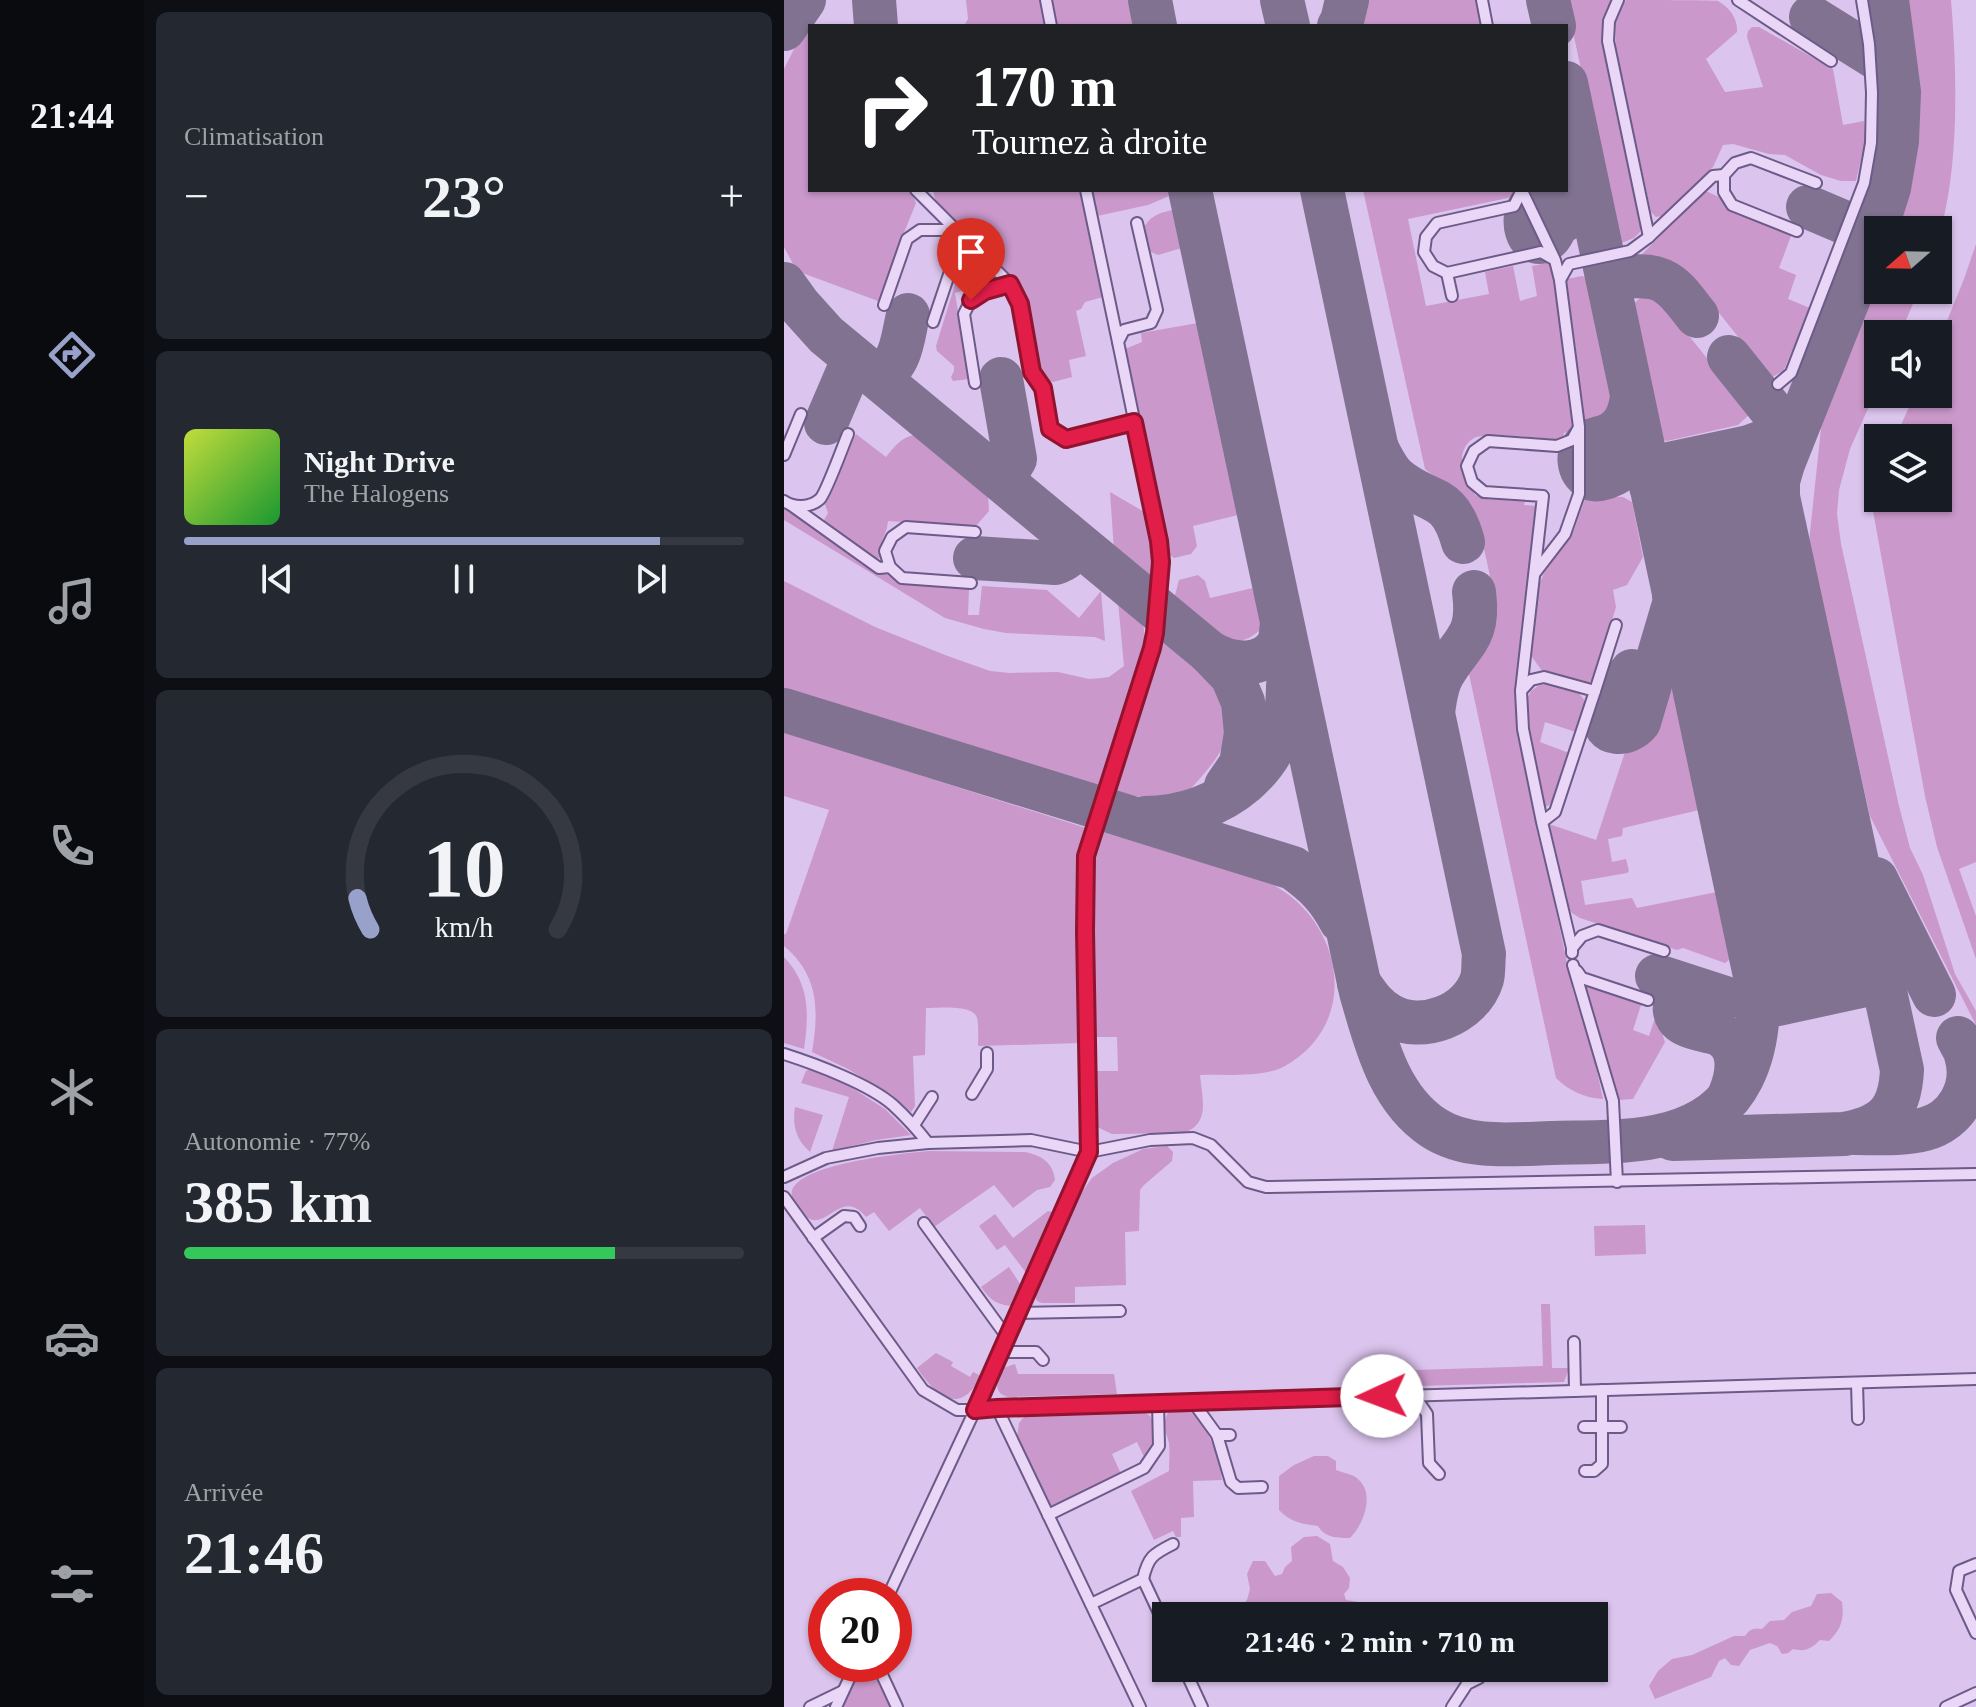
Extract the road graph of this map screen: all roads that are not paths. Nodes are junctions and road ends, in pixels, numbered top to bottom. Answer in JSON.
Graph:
{"nodes":[{"id":1,"x":1046,"y":0,"type":"edge"},
{"id":2,"x":1482,"y":0,"type":"edge"},
{"id":3,"x":1618,"y":0,"type":"edge"},
{"id":4,"x":1738,"y":0,"type":"edge"},
{"id":5,"x":1862,"y":0,"type":"edge"},
{"id":6,"x":1051,"y":24,"type":"edge"},
{"id":7,"x":1487,"y":24,"type":"edge"},
{"id":8,"x":1831,"y":61,"type":"dead end"},
{"id":9,"x":1724,"y":175,"type":"junction"},
{"id":10,"x":1816,"y":183,"type":"dead end"},
{"id":11,"x":1086,"y":192,"type":"edge"},
{"id":12,"x":1521,"y":192,"type":"edge"},
{"id":13,"x":1522,"y":192,"type":"edge"},
{"id":14,"x":928,"y":196,"type":"edge"},
{"id":15,"x":1137,"y":223,"type":"dead end"},
{"id":16,"x":1797,"y":231,"type":"dead end"},
{"id":17,"x":958,"y":233,"type":"junction"},
{"id":18,"x":1649,"y":237,"type":"junction"},
{"id":19,"x":1555,"y":260,"type":"junction"},
{"id":20,"x":1447,"y":273,"type":"junction"},
{"id":21,"x":1560,"y":280,"type":"junction"},
{"id":22,"x":1010,"y":284,"type":"junction"},
{"id":23,"x":1452,"y":296,"type":"dead end"},
{"id":24,"x":884,"y":305,"type":"dead end"},
{"id":25,"x":933,"y":322,"type":"dead end"},
{"id":26,"x":1118,"y":342,"type":"junction"},
{"id":27,"x":975,"y":383,"type":"dead end"},
{"id":28,"x":1778,"y":384,"type":"dead end"},
{"id":29,"x":801,"y":414,"type":"dead end"},
{"id":30,"x":1134,"y":422,"type":"junction"},
{"id":31,"x":1579,"y":427,"type":"junction"},
{"id":32,"x":848,"y":434,"type":"dead end"},
{"id":33,"x":784,"y":455,"type":"edge"},
{"id":34,"x":787,"y":503,"type":"edge"},
{"id":35,"x":975,"y":532,"type":"dead end"},
{"id":36,"x":890,"y":567,"type":"junction"},
{"id":37,"x":1534,"y":575,"type":"junction"},
{"id":38,"x":971,"y":583,"type":"dead end"},
{"id":39,"x":1616,"y":625,"type":"dead end"},
{"id":40,"x":1521,"y":691,"type":"junction"},
{"id":41,"x":1595,"y":691,"type":"junction"},
{"id":42,"x":1542,"y":822,"type":"junction"},
{"id":43,"x":1572,"y":948,"type":"junction"},
{"id":44,"x":1664,"y":951,"type":"dead end"},
{"id":45,"x":1573,"y":965,"type":"junction"},
{"id":46,"x":1648,"y":1000,"type":"dead end"},
{"id":47,"x":987,"y":1053,"type":"dead end"},
{"id":48,"x":784,"y":1054,"type":"edge"},
{"id":49,"x":972,"y":1094,"type":"dead end"},
{"id":50,"x":932,"y":1097,"type":"dead end"},
{"id":51,"x":914,"y":1125,"type":"junction"},
{"id":52,"x":928,"y":1143,"type":"junction"},
{"id":53,"x":1089,"y":1152,"type":"junction"},
{"id":54,"x":1976,"y":1174,"type":"edge"},
{"id":55,"x":784,"y":1177,"type":"edge"},
{"id":56,"x":1617,"y":1182,"type":"junction"},
{"id":57,"x":784,"y":1197,"type":"edge"},
{"id":58,"x":924,"y":1223,"type":"dead end"},
{"id":59,"x":860,"y":1226,"type":"dead end"},
{"id":60,"x":813,"y":1238,"type":"junction"},
{"id":61,"x":1120,"y":1311,"type":"dead end"},
{"id":62,"x":1018,"y":1313,"type":"junction"},
{"id":63,"x":1007,"y":1337,"type":"junction"},
{"id":64,"x":1574,"y":1342,"type":"dead end"},
{"id":65,"x":1000,"y":1352,"type":"junction"},
{"id":66,"x":1043,"y":1360,"type":"dead end"},
{"id":67,"x":1976,"y":1379,"type":"edge"},
{"id":68,"x":1857,"y":1383,"type":"junction"},
{"id":69,"x":1602,"y":1390,"type":"junction"},
{"id":70,"x":1575,"y":1391,"type":"junction"},
{"id":71,"x":1414,"y":1395,"type":"junction"},
{"id":72,"x":1193,"y":1402,"type":"junction"},
{"id":73,"x":1158,"y":1403,"type":"junction"},
{"id":74,"x":997,"y":1408,"type":"junction"},
{"id":75,"x":975,"y":1410,"type":"junction"},
{"id":76,"x":1427,"y":1419,"type":"junction"},
{"id":77,"x":1858,"y":1419,"type":"dead end"},
{"id":78,"x":1584,"y":1427,"type":"dead end"},
{"id":79,"x":1602,"y":1427,"type":"junction"},
{"id":80,"x":1621,"y":1427,"type":"dead end"},
{"id":81,"x":1438,"y":1429,"type":"dead end"},
{"id":82,"x":1217,"y":1435,"type":"junction"},
{"id":83,"x":1230,"y":1435,"type":"dead end"},
{"id":84,"x":1585,"y":1471,"type":"dead end"},
{"id":85,"x":1439,"y":1474,"type":"dead end"},
{"id":86,"x":1262,"y":1487,"type":"dead end"},
{"id":87,"x":1048,"y":1515,"type":"junction"},
{"id":88,"x":1173,"y":1544,"type":"dead end"},
{"id":89,"x":1976,"y":1564,"type":"edge"},
{"id":90,"x":896,"y":1578,"type":"edge"},
{"id":91,"x":1143,"y":1579,"type":"junction"},
{"id":92,"x":1154,"y":1602,"type":"edge"},
{"id":93,"x":1091,"y":1604,"type":"junction"},
{"id":94,"x":1976,"y":1633,"type":"edge"},
{"id":95,"x":847,"y":1682,"type":"edge"},
{"id":96,"x":885,"y":1682,"type":"edge"},
{"id":97,"x":1190,"y":1682,"type":"edge"},
{"id":98,"x":1471,"y":1682,"type":"edge"},
{"id":99,"x":843,"y":1691,"type":"junction"},
{"id":100,"x":1976,"y":1693,"type":"edge"},
{"id":101,"x":1948,"y":1706,"type":"edge"},
{"id":102,"x":810,"y":1707,"type":"edge"},
{"id":103,"x":836,"y":1707,"type":"edge"},
{"id":104,"x":897,"y":1707,"type":"edge"},
{"id":105,"x":1140,"y":1707,"type":"edge"},
{"id":106,"x":1202,"y":1707,"type":"edge"},
{"id":107,"x":1452,"y":1707,"type":"edge"}],
"edges":[{"from":1,"to":6,"type":"lane"},
{"from":2,"to":7,"type":"lane"},
{"from":3,"to":18,"type":"lane"},
{"from":4,"to":8,"type":"lane"},
{"from":5,"to":28,"type":"lane"},
{"from":9,"to":10,"type":"lane"},
{"from":9,"to":16,"type":"lane"},
{"from":9,"to":18,"type":"lane"},
{"from":11,"to":26,"type":"lane"},
{"from":12,"to":20,"type":"lane"},
{"from":13,"to":19,"type":"lane"},
{"from":14,"to":17,"type":"lane"},
{"from":15,"to":26,"type":"lane"},
{"from":17,"to":22,"type":"lane"},
{"from":17,"to":24,"type":"lane"},
{"from":17,"to":25,"type":"lane"},
{"from":18,"to":21,"type":"lane"},
{"from":19,"to":20,"type":"lane"},
{"from":19,"to":21,"type":"lane"},
{"from":20,"to":23,"type":"lane"},
{"from":21,"to":31,"type":"lane"},
{"from":22,"to":27,"type":"lane"},
{"from":22,"to":30,"type":"lane"},
{"from":26,"to":30,"type":"lane"},
{"from":29,"to":33,"type":"lane"},
{"from":30,"to":53,"type":"lane"},
{"from":31,"to":37,"type":"lane"},
{"from":31,"to":37,"type":"lane"},
{"from":32,"to":34,"type":"lane"},
{"from":34,"to":36,"type":"lane"},
{"from":35,"to":36,"type":"lane"},
{"from":36,"to":38,"type":"lane"},
{"from":37,"to":40,"type":"lane"},
{"from":39,"to":41,"type":"lane"},
{"from":40,"to":41,"type":"lane"},
{"from":40,"to":42,"type":"lane"},
{"from":41,"to":42,"type":"lane"},
{"from":42,"to":43,"type":"lane"},
{"from":43,"to":44,"type":"lane"},
{"from":43,"to":45,"type":"lane"},
{"from":45,"to":46,"type":"lane"},
{"from":45,"to":56,"type":"lane"},
{"from":47,"to":49,"type":"lane"},
{"from":48,"to":51,"type":"lane"},
{"from":50,"to":51,"type":"lane"},
{"from":51,"to":52,"type":"lane"},
{"from":52,"to":53,"type":"lane"},
{"from":52,"to":55,"type":"lane"},
{"from":53,"to":56,"type":"lane"},
{"from":53,"to":62,"type":"lane"},
{"from":54,"to":56,"type":"lane"},
{"from":57,"to":60,"type":"lane"},
{"from":58,"to":63,"type":"lane"},
{"from":59,"to":60,"type":"lane"},
{"from":60,"to":75,"type":"lane"},
{"from":61,"to":62,"type":"lane"},
{"from":62,"to":63,"type":"lane"},
{"from":63,"to":65,"type":"lane"},
{"from":64,"to":70,"type":"lane"},
{"from":65,"to":66,"type":"lane"},
{"from":65,"to":75,"type":"lane"},
{"from":67,"to":68,"type":"lane"},
{"from":68,"to":69,"type":"lane"},
{"from":68,"to":77,"type":"lane"},
{"from":69,"to":70,"type":"lane"},
{"from":69,"to":79,"type":"lane"},
{"from":70,"to":71,"type":"lane"},
{"from":71,"to":72,"type":"lane"},
{"from":71,"to":76,"type":"lane"},
{"from":72,"to":73,"type":"lane"},
{"from":72,"to":82,"type":"lane"},
{"from":73,"to":74,"type":"lane"},
{"from":73,"to":87,"type":"lane"},
{"from":74,"to":75,"type":"lane"},
{"from":74,"to":87,"type":"lane"},
{"from":75,"to":90,"type":"lane"},
{"from":76,"to":81,"type":"lane"},
{"from":76,"to":85,"type":"lane"},
{"from":78,"to":79,"type":"lane"},
{"from":79,"to":80,"type":"lane"},
{"from":79,"to":84,"type":"lane"},
{"from":82,"to":83,"type":"lane"},
{"from":82,"to":86,"type":"lane"},
{"from":87,"to":93,"type":"lane"},
{"from":88,"to":91,"type":"lane"},
{"from":89,"to":94,"type":"lane"},
{"from":91,"to":92,"type":"lane"},
{"from":91,"to":93,"type":"lane"},
{"from":93,"to":105,"type":"lane"},
{"from":95,"to":99,"type":"lane"},
{"from":96,"to":104,"type":"lane"},
{"from":97,"to":106,"type":"lane"},
{"from":98,"to":107,"type":"lane"},
{"from":99,"to":102,"type":"lane"},
{"from":99,"to":103,"type":"lane"},
{"from":100,"to":101,"type":"lane"}]}
